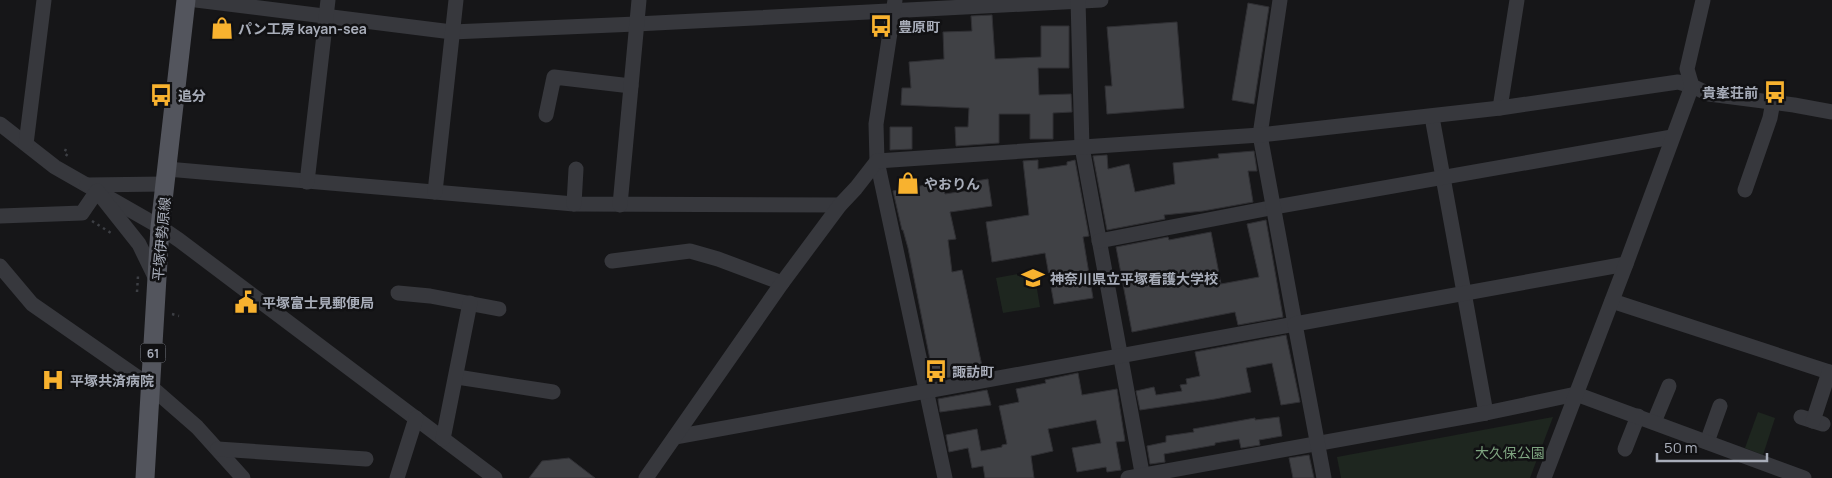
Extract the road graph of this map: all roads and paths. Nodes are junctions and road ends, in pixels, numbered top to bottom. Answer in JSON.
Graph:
{"nodes":[{"id":1,"x":44,"y":0,"type":"edge"},
{"id":2,"x":186,"y":0,"type":"edge"},
{"id":3,"x":196,"y":0,"type":"edge"},
{"id":4,"x":328,"y":0,"type":"edge"},
{"id":5,"x":456,"y":0,"type":"edge"},
{"id":6,"x":639,"y":0,"type":"edge"},
{"id":7,"x":1101,"y":0,"type":"edge"},
{"id":8,"x":1280,"y":0,"type":"edge"},
{"id":9,"x":1517,"y":0,"type":"edge"},
{"id":10,"x":1704,"y":0,"type":"edge"},
{"id":11,"x":1078,"y":1,"type":"edge"},
{"id":12,"x":1013,"y":2,"type":"edge"},
{"id":13,"x":873,"y":6,"type":"edge"},
{"id":14,"x":894,"y":6,"type":"edge"},
{"id":15,"x":326,"y":16,"type":"junction"},
{"id":16,"x":636,"y":24,"type":"junction"},
{"id":17,"x":452,"y":32,"type":"junction"},
{"id":18,"x":631,"y":86,"type":"junction"},
{"id":19,"x":1692,"y":86,"type":"junction"},
{"id":20,"x":1773,"y":102,"type":"junction"},
{"id":21,"x":1500,"y":108,"type":"junction"},
{"id":22,"x":1832,"y":112,"type":"edge"},
{"id":23,"x":546,"y":115,"type":"dead end"},
{"id":24,"x":1432,"y":117,"type":"junction"},
{"id":25,"x":0,"y":124,"type":"edge"},
{"id":26,"x":1260,"y":135,"type":"junction"},
{"id":27,"x":1672,"y":137,"type":"junction"},
{"id":28,"x":26,"y":144,"type":"junction"},
{"id":29,"x":1082,"y":147,"type":"junction"},
{"id":30,"x":877,"y":161,"type":"junction"},
{"id":31,"x":576,"y":169,"type":"dead end"},
{"id":32,"x":166,"y":176,"type":"junction"},
{"id":33,"x":1443,"y":178,"type":"junction"},
{"id":34,"x":307,"y":182,"type":"junction"},
{"id":35,"x":91,"y":188,"type":"junction"},
{"id":36,"x":1745,"y":190,"type":"dead end"},
{"id":37,"x":434,"y":192,"type":"junction"},
{"id":38,"x":574,"y":204,"type":"junction"},
{"id":39,"x":620,"y":205,"type":"junction"},
{"id":40,"x":840,"y":205,"type":"junction"},
{"id":41,"x":1275,"y":207,"type":"junction"},
{"id":42,"x":0,"y":216,"type":"edge"},
{"id":43,"x":91,"y":223,"type":"dead end"},
{"id":44,"x":160,"y":228,"type":"junction"},
{"id":45,"x":114,"y":235,"type":"dead end"},
{"id":46,"x":1099,"y":241,"type":"junction"},
{"id":47,"x":612,"y":261,"type":"dead end"},
{"id":48,"x":1626,"y":264,"type":"junction"},
{"id":49,"x":0,"y":266,"type":"edge"},
{"id":50,"x":157,"y":281,"type":"junction"},
{"id":51,"x":782,"y":283,"type":"junction"},
{"id":52,"x":398,"y":293,"type":"dead end"},
{"id":53,"x":1464,"y":294,"type":"junction"},
{"id":54,"x":1612,"y":301,"type":"junction"},
{"id":55,"x":470,"y":304,"type":"junction"},
{"id":56,"x":499,"y":309,"type":"dead end"},
{"id":57,"x":1295,"y":324,"type":"junction"},
{"id":58,"x":1120,"y":355,"type":"junction"},
{"id":59,"x":1830,"y":373,"type":"edge"},
{"id":60,"x":457,"y":377,"type":"junction"},
{"id":61,"x":150,"y":386,"type":"junction"},
{"id":62,"x":1669,"y":386,"type":"dead end"},
{"id":63,"x":926,"y":391,"type":"junction"},
{"id":64,"x":553,"y":392,"type":"dead end"},
{"id":65,"x":1576,"y":394,"type":"junction"},
{"id":66,"x":1720,"y":406,"type":"dead end"},
{"id":67,"x":1486,"y":413,"type":"junction"},
{"id":68,"x":1638,"y":416,"type":"junction"},
{"id":69,"x":416,"y":418,"type":"junction"},
{"id":70,"x":1812,"y":420,"type":"dead end"},
{"id":71,"x":1654,"y":422,"type":"junction"},
{"id":72,"x":675,"y":437,"type":"junction"},
{"id":73,"x":443,"y":439,"type":"junction"},
{"id":74,"x":1707,"y":442,"type":"junction"},
{"id":75,"x":1318,"y":444,"type":"junction"},
{"id":76,"x":218,"y":449,"type":"junction"},
{"id":77,"x":1625,"y":449,"type":"dead end"},
{"id":78,"x":366,"y":460,"type":"dead end"},
{"id":79,"x":1138,"y":477,"type":"edge"},
{"id":80,"x":145,"y":478,"type":"edge"},
{"id":81,"x":243,"y":478,"type":"edge"},
{"id":82,"x":397,"y":478,"type":"edge"},
{"id":83,"x":494,"y":478,"type":"edge"},
{"id":84,"x":646,"y":478,"type":"edge"},
{"id":85,"x":945,"y":478,"type":"edge"},
{"id":86,"x":1324,"y":478,"type":"edge"},
{"id":87,"x":1544,"y":478,"type":"edge"},
{"id":88,"x":1804,"y":478,"type":"edge"}],
"edges":[{"from":1,"to":28,"type":"street"},
{"from":2,"to":32,"type":"main road","name":"平塚伊勢原線","number":"61"},
{"from":3,"to":15,"type":"street"},
{"from":4,"to":15,"type":"street"},
{"from":5,"to":17,"type":"street"},
{"from":6,"to":16,"type":"street"},
{"from":7,"to":11,"type":"street"},
{"from":8,"to":26,"type":"street"},
{"from":9,"to":21,"type":"street"},
{"from":10,"to":19,"type":"street"},
{"from":11,"to":12,"type":"street"},
{"from":11,"to":29,"type":"street"},
{"from":12,"to":14,"type":"street"},
{"from":13,"to":14,"type":"street"},
{"from":13,"to":16,"type":"street"},
{"from":14,"to":30,"type":"street"},
{"from":15,"to":17,"type":"street"},
{"from":15,"to":34,"type":"street"},
{"from":16,"to":17,"type":"street"},
{"from":16,"to":18,"type":"street"},
{"from":17,"to":37,"type":"street"},
{"from":18,"to":23,"type":"street"},
{"from":18,"to":39,"type":"street"},
{"from":19,"to":20,"type":"street"},
{"from":19,"to":21,"type":"street"},
{"from":19,"to":27,"type":"street"},
{"from":20,"to":22,"type":"street"},
{"from":20,"to":36,"type":"street"},
{"from":21,"to":24,"type":"street"},
{"from":24,"to":26,"type":"street"},
{"from":24,"to":33,"type":"street"},
{"from":25,"to":28,"type":"street"},
{"from":26,"to":29,"type":"street"},
{"from":26,"to":41,"type":"street"},
{"from":27,"to":33,"type":"street"},
{"from":27,"to":48,"type":"street"},
{"from":28,"to":35,"type":"street"},
{"from":29,"to":30,"type":"street"},
{"from":29,"to":46,"type":"street"},
{"from":30,"to":40,"type":"street"},
{"from":30,"to":63,"type":"street"},
{"from":31,"to":38,"type":"street"},
{"from":32,"to":34,"type":"street"},
{"from":32,"to":35,"type":"street"},
{"from":32,"to":44,"type":"main road","name":"平塚伊勢原線","number":"61"},
{"from":33,"to":41,"type":"street"},
{"from":33,"to":53,"type":"street"},
{"from":34,"to":37,"type":"street"},
{"from":35,"to":42,"type":"street"},
{"from":35,"to":44,"type":"street"},
{"from":35,"to":50,"type":"street"},
{"from":37,"to":38,"type":"street"},
{"from":38,"to":39,"type":"street"},
{"from":39,"to":40,"type":"street"},
{"from":40,"to":51,"type":"street"},
{"from":41,"to":46,"type":"street"},
{"from":41,"to":57,"type":"street"},
{"from":43,"to":45,"type":"path"},
{"from":44,"to":50,"type":"main road","name":"平塚伊勢原線","number":"61"},
{"from":44,"to":69,"type":"street"},
{"from":46,"to":58,"type":"street"},
{"from":47,"to":51,"type":"street"},
{"from":48,"to":53,"type":"street"},
{"from":48,"to":54,"type":"street"},
{"from":49,"to":61,"type":"street"},
{"from":50,"to":61,"type":"main road","name":"平塚伊勢原線","number":"61"},
{"from":51,"to":72,"type":"street"},
{"from":52,"to":55,"type":"street"},
{"from":53,"to":57,"type":"street"},
{"from":53,"to":67,"type":"street"},
{"from":54,"to":59,"type":"street"},
{"from":54,"to":65,"type":"street"},
{"from":55,"to":56,"type":"street"},
{"from":55,"to":60,"type":"street"},
{"from":57,"to":58,"type":"street"},
{"from":57,"to":75,"type":"street"},
{"from":58,"to":63,"type":"street"},
{"from":58,"to":79,"type":"street"},
{"from":59,"to":70,"type":"street"},
{"from":60,"to":64,"type":"street"},
{"from":60,"to":73,"type":"street"},
{"from":61,"to":76,"type":"street"},
{"from":61,"to":80,"type":"main road","name":"平塚伊勢原線","number":"61"},
{"from":62,"to":71,"type":"street"},
{"from":63,"to":72,"type":"street"},
{"from":63,"to":85,"type":"street"},
{"from":65,"to":67,"type":"street"},
{"from":65,"to":68,"type":"street"},
{"from":65,"to":87,"type":"street"},
{"from":66,"to":74,"type":"street"},
{"from":67,"to":75,"type":"street"},
{"from":68,"to":71,"type":"street"},
{"from":68,"to":77,"type":"street"},
{"from":69,"to":73,"type":"street"},
{"from":69,"to":82,"type":"street"},
{"from":71,"to":74,"type":"street"},
{"from":72,"to":84,"type":"street"},
{"from":73,"to":83,"type":"street"},
{"from":74,"to":88,"type":"street"},
{"from":75,"to":79,"type":"street"},
{"from":75,"to":86,"type":"street"},
{"from":76,"to":78,"type":"street"},
{"from":76,"to":81,"type":"street"}]}
